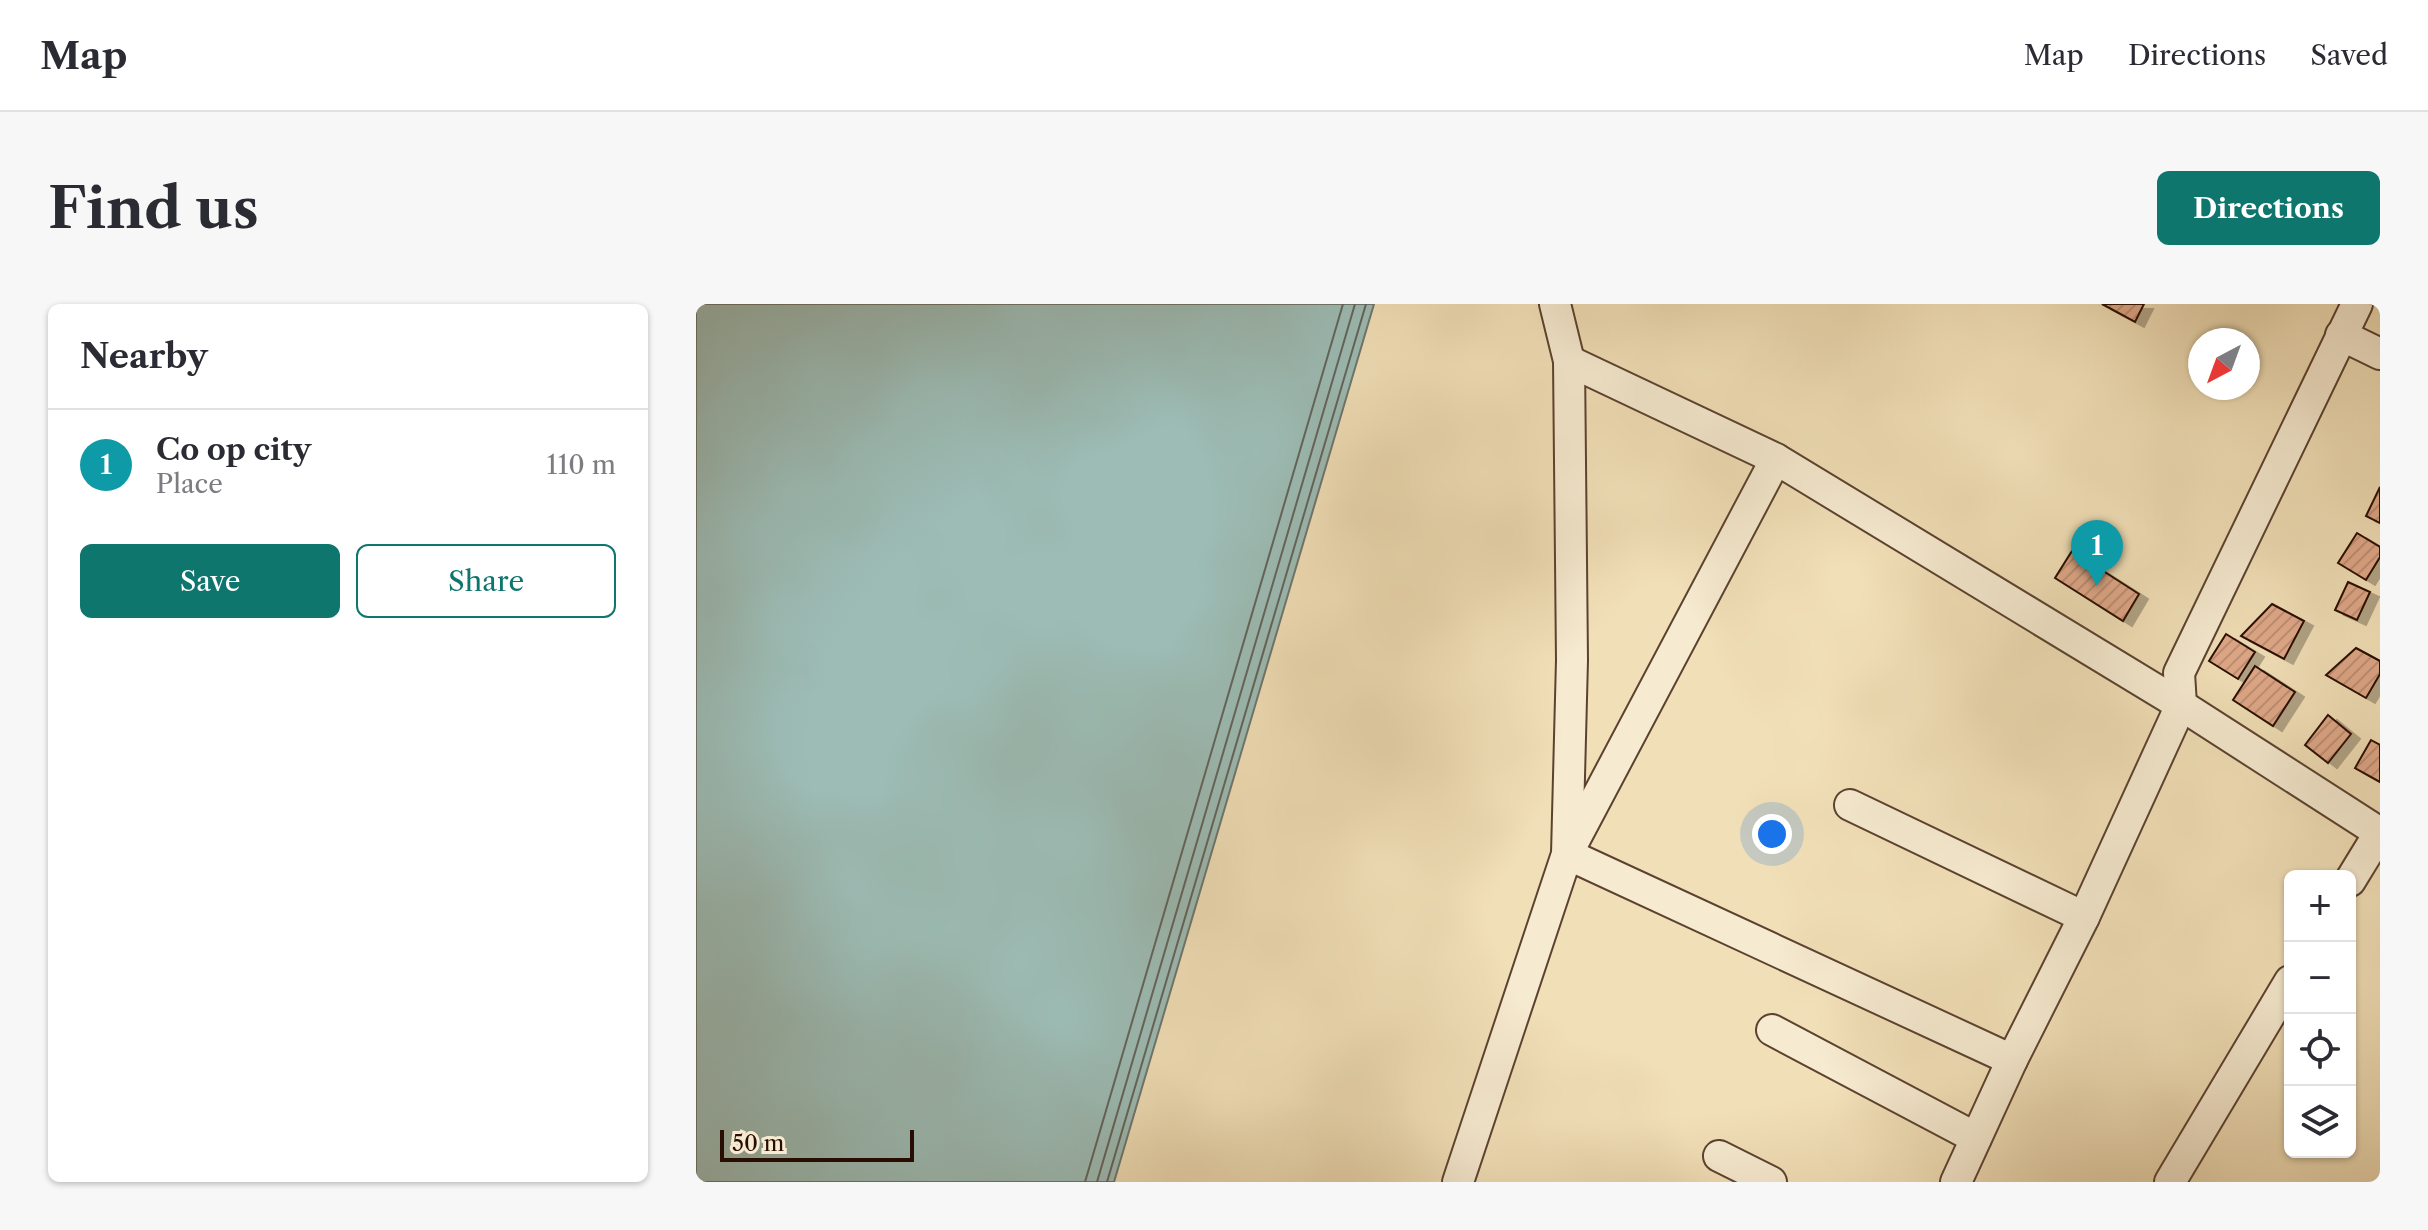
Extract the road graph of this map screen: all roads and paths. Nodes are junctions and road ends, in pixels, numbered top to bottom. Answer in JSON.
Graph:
{"nodes":[{"id":1,"x":1555,"y":304,"type":"edge"},
{"id":2,"x":2357,"y":304,"type":"edge"},
{"id":3,"x":2341,"y":335,"type":"junction"},
{"id":4,"x":2380,"y":354,"type":"edge"},
{"id":5,"x":1569,"y":361,"type":"junction"},
{"id":6,"x":1776,"y":459,"type":"junction"},
{"id":7,"x":2181,"y":705,"type":"junction"},
{"id":8,"x":1850,"y":805,"type":"dead end"},
{"id":9,"x":2380,"y":832,"type":"edge"},
{"id":10,"x":1567,"y":854,"type":"junction"},
{"id":11,"x":2356,"y":871,"type":"edge"},
{"id":12,"x":2084,"y":917,"type":"junction"},
{"id":13,"x":2284,"y":991,"type":"edge"},
{"id":14,"x":1772,"y":1030,"type":"dead end"},
{"id":15,"x":2012,"y":1060,"type":"junction"},
{"id":16,"x":1976,"y":1138,"type":"junction"},
{"id":17,"x":1719,"y":1156,"type":"dead end"},
{"id":18,"x":1458,"y":1182,"type":"edge"},
{"id":19,"x":1771,"y":1182,"type":"edge"},
{"id":20,"x":1956,"y":1182,"type":"edge"},
{"id":21,"x":2170,"y":1182,"type":"edge"}],
"edges":[{"from":1,"to":5,"type":"street"},
{"from":2,"to":3,"type":"street"},
{"from":3,"to":4,"type":"street"},
{"from":3,"to":7,"type":"street"},
{"from":5,"to":6,"type":"street"},
{"from":5,"to":10,"type":"street"},
{"from":6,"to":7,"type":"street"},
{"from":6,"to":10,"type":"street"},
{"from":7,"to":9,"type":"street"},
{"from":7,"to":12,"type":"street"},
{"from":8,"to":12,"type":"street"},
{"from":9,"to":11,"type":"street"},
{"from":10,"to":15,"type":"street"},
{"from":10,"to":18,"type":"street"},
{"from":12,"to":15,"type":"street"},
{"from":13,"to":21,"type":"street"},
{"from":14,"to":16,"type":"street"},
{"from":15,"to":16,"type":"street"},
{"from":16,"to":20,"type":"street"},
{"from":17,"to":19,"type":"street"}]}
